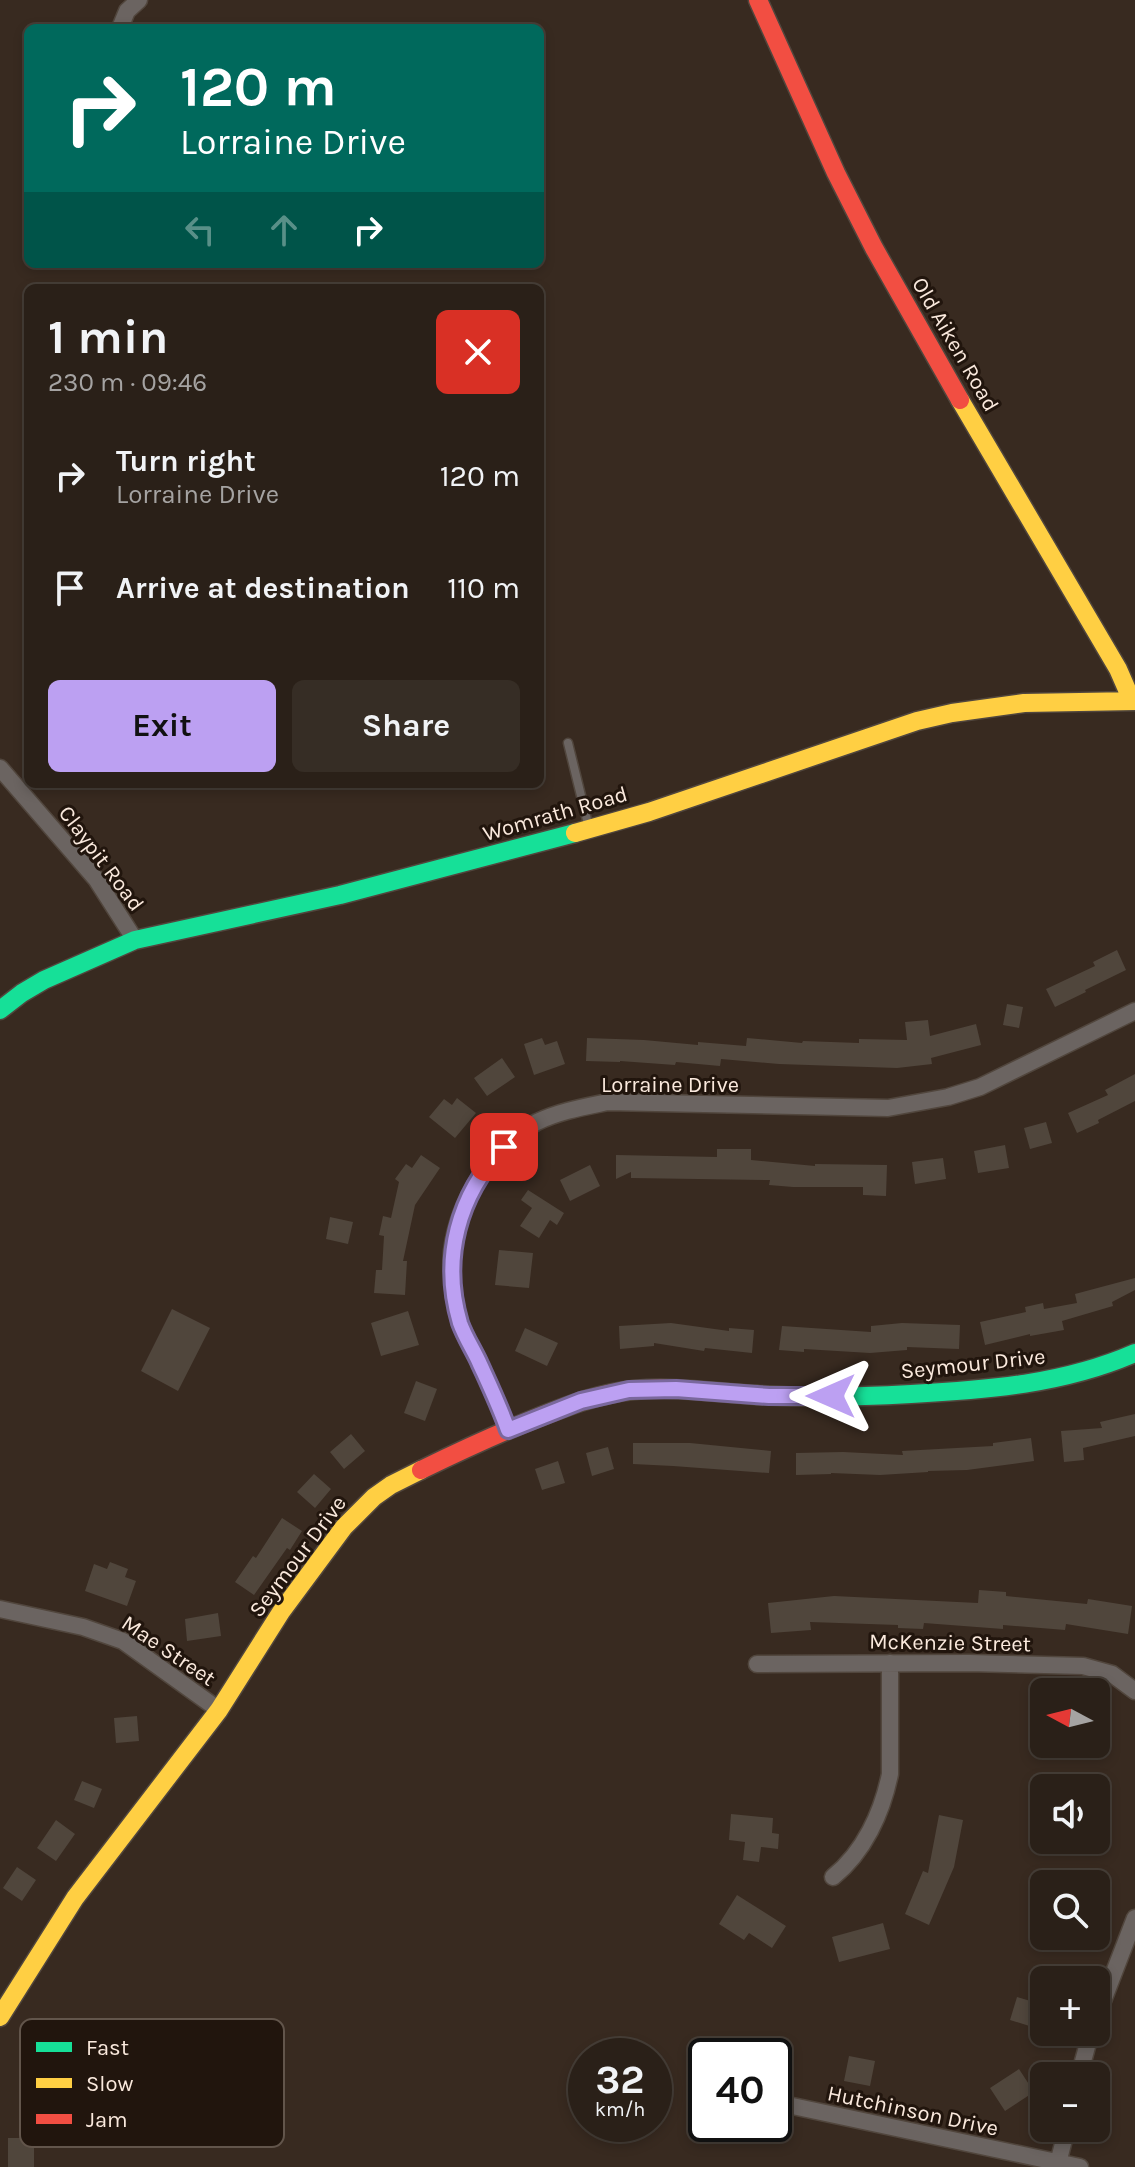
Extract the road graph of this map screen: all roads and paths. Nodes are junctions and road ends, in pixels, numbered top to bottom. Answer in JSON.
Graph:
{"nodes":[{"id":1,"x":139,"y":0,"type":"edge"},
{"id":2,"x":758,"y":0,"type":"edge"},
{"id":3,"x":122,"y":24,"type":"edge"},
{"id":4,"x":1134,"y":701,"type":"edge"},
{"id":5,"x":568,"y":743,"type":"dead end"},
{"id":6,"x":0,"y":768,"type":"edge"},
{"id":7,"x":589,"y":829,"type":"junction"},
{"id":8,"x":135,"y":940,"type":"junction"},
{"id":9,"x":0,"y":1010,"type":"edge"},
{"id":10,"x":1135,"y":1011,"type":"edge"},
{"id":11,"x":1135,"y":1353,"type":"edge"},
{"id":12,"x":508,"y":1430,"type":"junction"},
{"id":13,"x":0,"y":1609,"type":"edge"},
{"id":14,"x":890,"y":1663,"type":"junction"},
{"id":15,"x":757,"y":1664,"type":"dead end"},
{"id":16,"x":1135,"y":1691,"type":"edge"},
{"id":17,"x":219,"y":1710,"type":"junction"},
{"id":18,"x":833,"y":1877,"type":"dead end"},
{"id":19,"x":1135,"y":1918,"type":"edge"},
{"id":20,"x":1110,"y":1983,"type":"edge"},
{"id":21,"x":0,"y":2017,"type":"edge"},
{"id":22,"x":792,"y":2106,"type":"edge"},
{"id":23,"x":1064,"y":2142,"type":"edge"},
{"id":24,"x":1058,"y":2165,"type":"edge"},
{"id":25,"x":1080,"y":2167,"type":"edge"}],
"edges":[{"from":1,"to":3,"type":"street"},
{"from":2,"to":4,"type":"street","name":"Old Aiken Road"},
{"from":4,"to":7,"type":"street","name":"Womrath Road"},
{"from":5,"to":7,"type":"lane"},
{"from":6,"to":8,"type":"street","name":"Claypit Road"},
{"from":7,"to":8,"type":"street","name":"Womrath Road"},
{"from":8,"to":9,"type":"street","name":"Womrath Road"},
{"from":10,"to":12,"type":"street","name":"Lorraine Drive"},
{"from":11,"to":12,"type":"street","name":"Seymour Drive"},
{"from":12,"to":17,"type":"street","name":"Seymour Drive"},
{"from":13,"to":17,"type":"street","name":"Mae Street"},
{"from":14,"to":15,"type":"street","name":"McKenzie Street"},
{"from":14,"to":16,"type":"street","name":"McKenzie Street"},
{"from":14,"to":18,"type":"street"},
{"from":17,"to":21,"type":"street","name":"Seymour Drive"},
{"from":19,"to":20,"type":"street"},
{"from":22,"to":24,"type":"street","name":"Hutchinson Drive"},
{"from":23,"to":24,"type":"street"},
{"from":24,"to":25,"type":"street","name":"Hutchinson Drive"}]}
